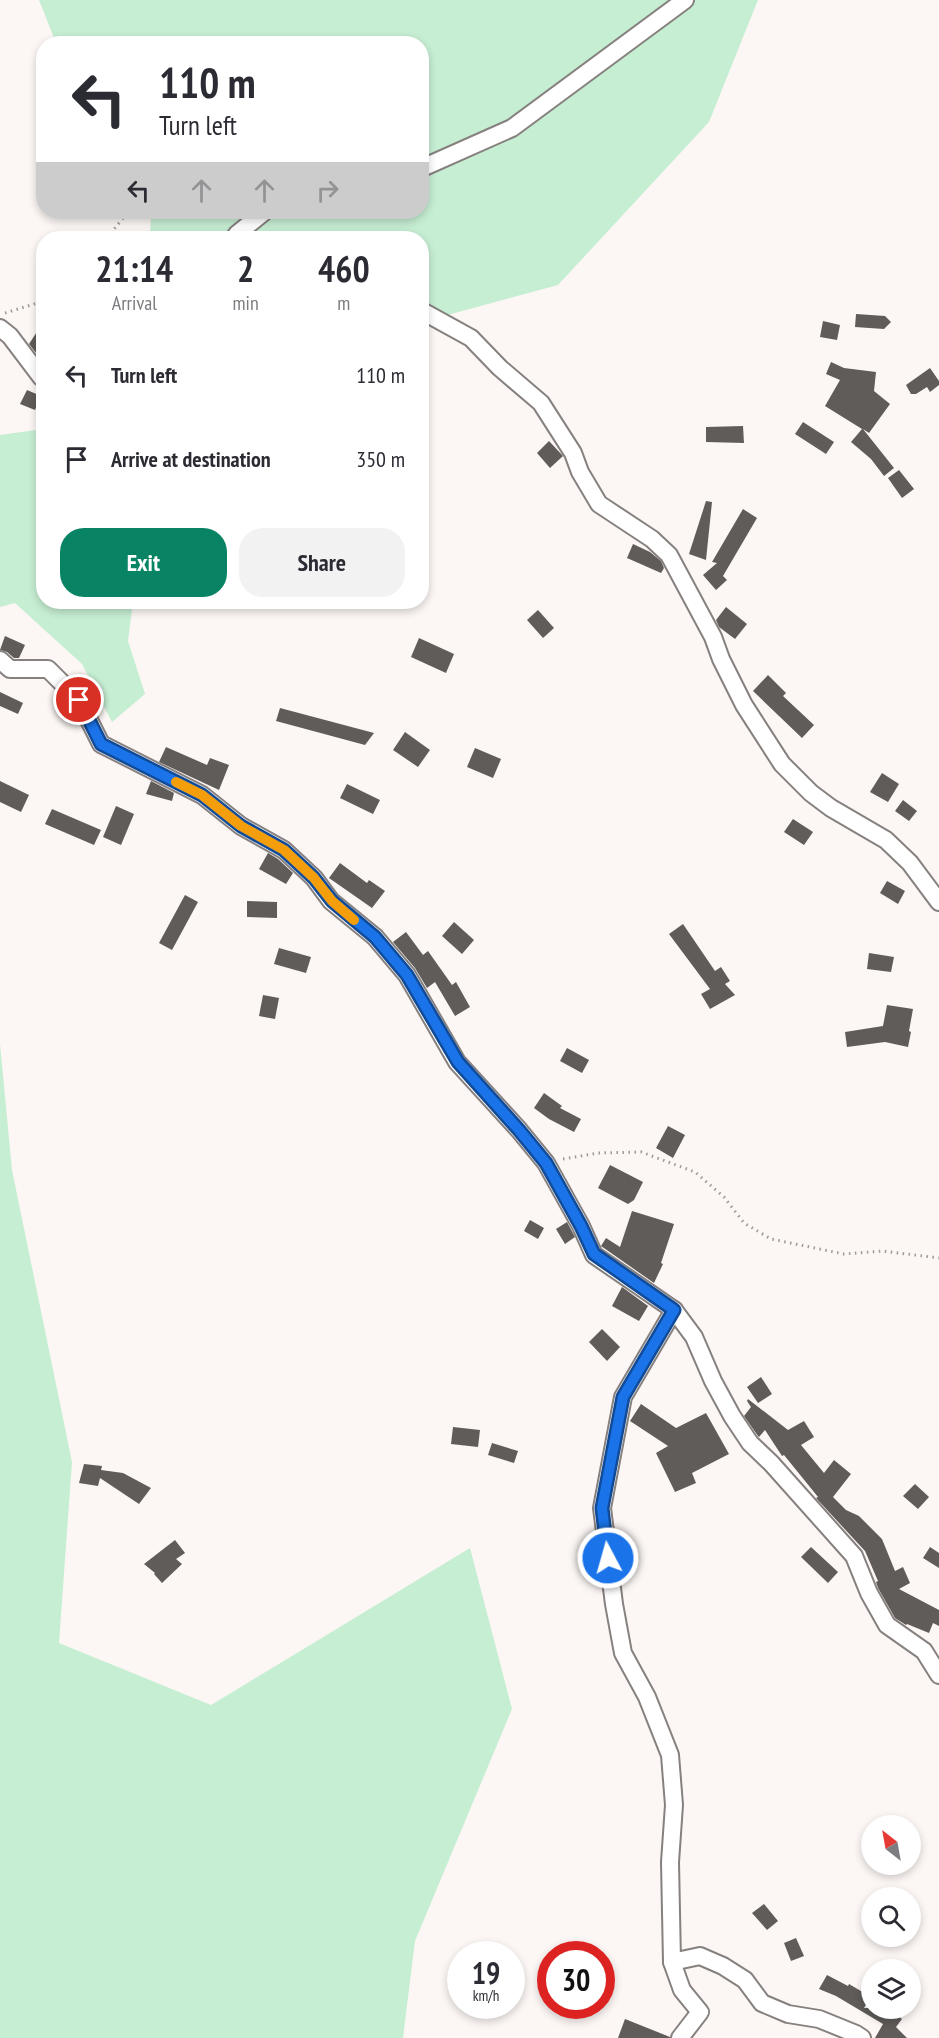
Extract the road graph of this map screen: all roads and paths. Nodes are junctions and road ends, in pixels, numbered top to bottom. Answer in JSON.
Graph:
{"nodes":[{"id":1,"x":685,"y":0,"type":"edge"},
{"id":2,"x":429,"y":165,"type":"edge"},
{"id":3,"x":122,"y":219,"type":"edge"},
{"id":4,"x":255,"y":219,"type":"edge"},
{"id":5,"x":113,"y":231,"type":"edge"},
{"id":6,"x":241,"y":231,"type":"edge"},
{"id":7,"x":36,"y":303,"type":"edge"},
{"id":8,"x":0,"y":312,"type":"edge"},
{"id":9,"x":429,"y":315,"type":"edge"},
{"id":10,"x":0,"y":328,"type":"edge"},
{"id":11,"x":36,"y":370,"type":"edge"},
{"id":12,"x":0,"y":660,"type":"edge"},
{"id":13,"x":939,"y":902,"type":"edge"},
{"id":14,"x":546,"y":1163,"type":"junction"},
{"id":15,"x":939,"y":1258,"type":"edge"},
{"id":16,"x":674,"y":1310,"type":"junction"},
{"id":17,"x":939,"y":1675,"type":"edge"},
{"id":18,"x":672,"y":1962,"type":"junction"},
{"id":19,"x":680,"y":2038,"type":"edge"},
{"id":20,"x":862,"y":2038,"type":"edge"}],
"edges":[{"from":1,"to":2,"type":"street"},
{"from":3,"to":5,"type":"path"},
{"from":4,"to":6,"type":"street"},
{"from":7,"to":8,"type":"path"},
{"from":9,"to":13,"type":"street"},
{"from":10,"to":11,"type":"street"},
{"from":12,"to":14,"type":"street"},
{"from":14,"to":15,"type":"path"},
{"from":14,"to":16,"type":"street"},
{"from":16,"to":17,"type":"street"},
{"from":16,"to":18,"type":"street"},
{"from":18,"to":19,"type":"street"},
{"from":18,"to":20,"type":"street"}]}
